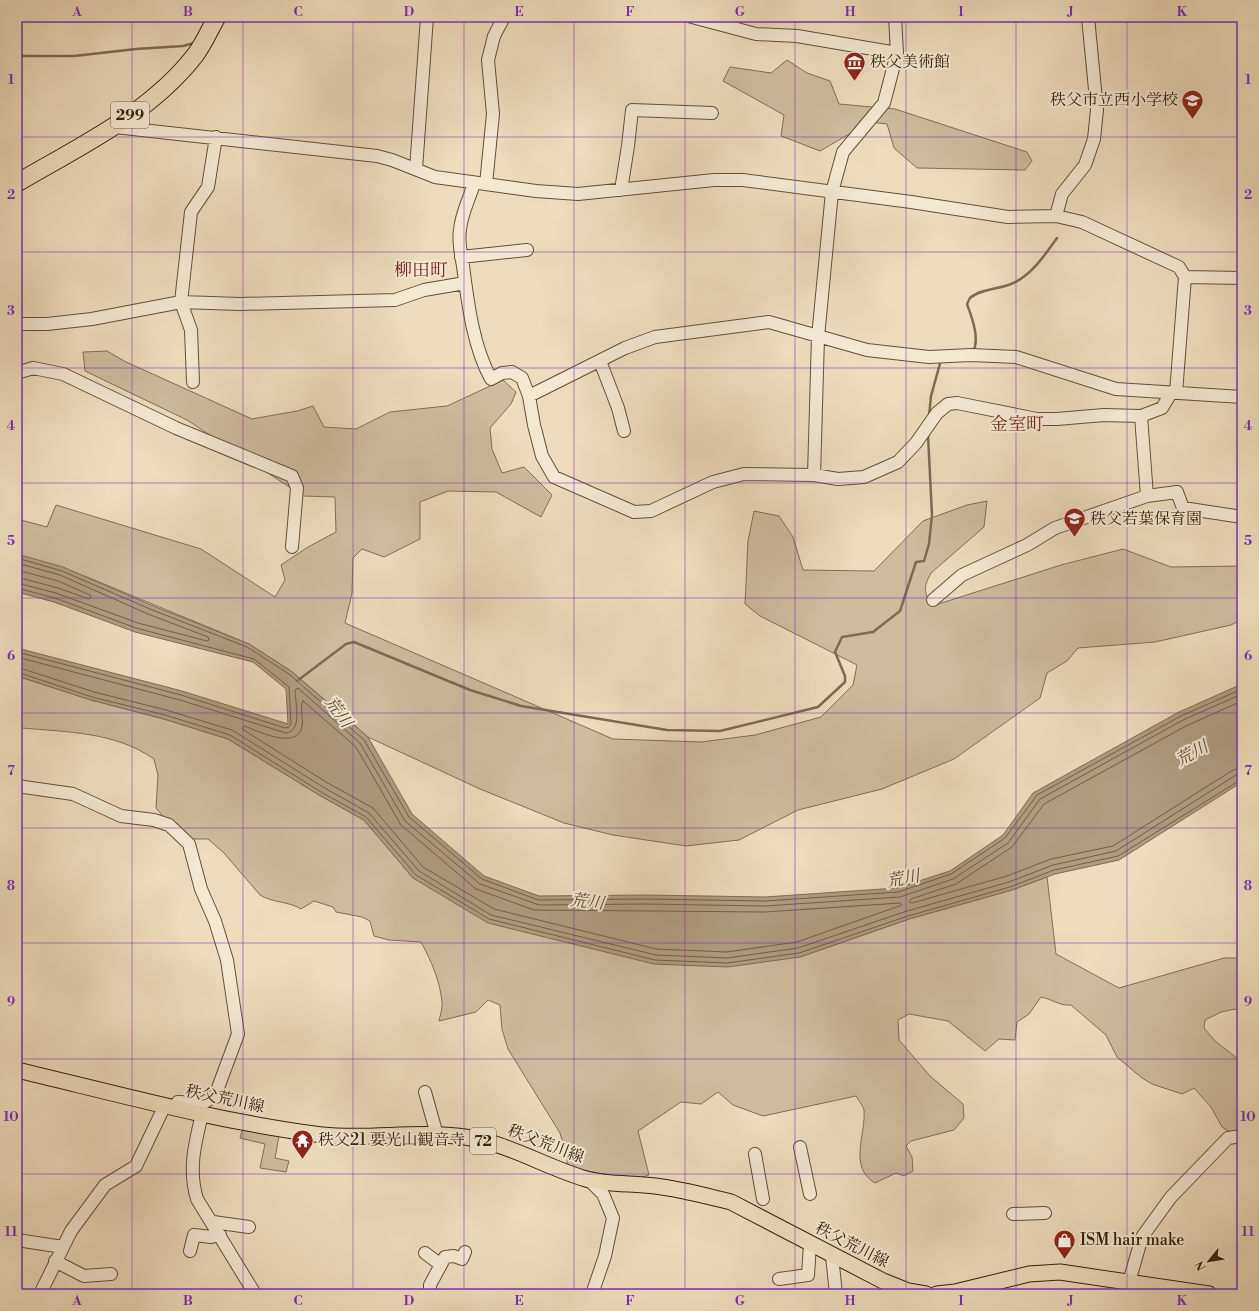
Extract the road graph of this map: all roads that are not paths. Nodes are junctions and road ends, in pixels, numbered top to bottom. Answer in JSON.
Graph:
{"nodes":[{"id":1,"x":217,"y":17,"type":"edge"},
{"id":2,"x":427,"y":17,"type":"edge"},
{"id":3,"x":504,"y":17,"type":"edge"},
{"id":4,"x":692,"y":17,"type":"edge"},
{"id":5,"x":895,"y":17,"type":"edge"},
{"id":6,"x":1088,"y":17,"type":"edge"},
{"id":7,"x":731,"y":22,"type":"edge"},
{"id":8,"x":897,"y":53,"type":"junction"},
{"id":9,"x":712,"y":113,"type":"dead end"},
{"id":10,"x":115,"y":126,"type":"junction"},
{"id":11,"x":216,"y":137,"type":"junction"},
{"id":12,"x":416,"y":169,"type":"junction"},
{"id":13,"x":17,"y":183,"type":"edge"},
{"id":14,"x":480,"y":183,"type":"junction"},
{"id":15,"x":621,"y":190,"type":"junction"},
{"id":16,"x":832,"y":192,"type":"junction"},
{"id":17,"x":1056,"y":216,"type":"junction"},
{"id":18,"x":527,"y":250,"type":"dead end"},
{"id":19,"x":462,"y":257,"type":"junction"},
{"id":20,"x":1185,"y":277,"type":"junction"},
{"id":21,"x":1242,"y":278,"type":"edge"},
{"id":22,"x":465,"y":283,"type":"junction"},
{"id":23,"x":181,"y":302,"type":"junction"},
{"id":24,"x":17,"y":324,"type":"edge"},
{"id":25,"x":818,"y":337,"type":"junction"},
{"id":26,"x":600,"y":360,"type":"junction"},
{"id":27,"x":17,"y":373,"type":"edge"},
{"id":28,"x":193,"y":382,"type":"dead end"},
{"id":29,"x":1174,"y":393,"type":"junction"},
{"id":30,"x":529,"y":396,"type":"junction"},
{"id":31,"x":1242,"y":397,"type":"edge"},
{"id":32,"x":1141,"y":416,"type":"junction"},
{"id":33,"x":624,"y":431,"type":"dead end"},
{"id":34,"x":814,"y":475,"type":"junction"},
{"id":35,"x":1147,"y":496,"type":"junction"},
{"id":36,"x":1242,"y":517,"type":"edge"},
{"id":37,"x":292,"y":547,"type":"dead end"},
{"id":38,"x":933,"y":600,"type":"dead end"},
{"id":39,"x":17,"y":786,"type":"edge"},
{"id":40,"x":17,"y":1070,"type":"edge"},
{"id":41,"x":425,"y":1092,"type":"dead end"},
{"id":42,"x":170,"y":1106,"type":"junction"},
{"id":43,"x":202,"y":1114,"type":"junction"},
{"id":44,"x":437,"y":1135,"type":"junction"},
{"id":45,"x":1242,"y":1136,"type":"edge"},
{"id":46,"x":800,"y":1147,"type":"dead end"},
{"id":47,"x":755,"y":1154,"type":"dead end"},
{"id":48,"x":588,"y":1179,"type":"junction"},
{"id":49,"x":810,"y":1194,"type":"dead end"},
{"id":50,"x":763,"y":1199,"type":"dead end"},
{"id":51,"x":1045,"y":1213,"type":"dead end"},
{"id":52,"x":1012,"y":1214,"type":"dead end"},
{"id":53,"x":213,"y":1222,"type":"junction"},
{"id":54,"x":249,"y":1226,"type":"dead end"},
{"id":55,"x":220,"y":1235,"type":"junction"},
{"id":56,"x":17,"y":1240,"type":"edge"},
{"id":57,"x":810,"y":1244,"type":"junction"},
{"id":58,"x":62,"y":1247,"type":"junction"},
{"id":59,"x":190,"y":1251,"type":"dead end"},
{"id":60,"x":465,"y":1252,"type":"dead end"},
{"id":61,"x":426,"y":1253,"type":"dead end"},
{"id":62,"x":832,"y":1256,"type":"junction"},
{"id":63,"x":55,"y":1262,"type":"junction"},
{"id":64,"x":441,"y":1265,"type":"junction"},
{"id":65,"x":111,"y":1274,"type":"dead end"},
{"id":66,"x":778,"y":1279,"type":"dead end"},
{"id":67,"x":1129,"y":1282,"type":"junction"},
{"id":68,"x":40,"y":1294,"type":"edge"},
{"id":69,"x":255,"y":1294,"type":"edge"},
{"id":70,"x":430,"y":1294,"type":"edge"},
{"id":71,"x":592,"y":1294,"type":"edge"},
{"id":72,"x":836,"y":1294,"type":"edge"},
{"id":73,"x":926,"y":1294,"type":"edge"},
{"id":74,"x":937,"y":1294,"type":"edge"},
{"id":75,"x":1209,"y":1294,"type":"edge"}],
"edges":[{"from":1,"to":10,"type":"highway","number":"299"},
{"from":2,"to":12,"type":"street"},
{"from":3,"to":14,"type":"street"},
{"from":4,"to":7,"type":"street"},
{"from":5,"to":8,"type":"street"},
{"from":6,"to":17,"type":"street"},
{"from":7,"to":8,"type":"street"},
{"from":8,"to":16,"type":"street"},
{"from":9,"to":15,"type":"street"},
{"from":10,"to":11,"type":"street"},
{"from":10,"to":13,"type":"highway","number":"299"},
{"from":11,"to":12,"type":"street"},
{"from":11,"to":23,"type":"street"},
{"from":12,"to":14,"type":"street"},
{"from":14,"to":15,"type":"street"},
{"from":14,"to":19,"type":"street"},
{"from":15,"to":16,"type":"street"},
{"from":16,"to":17,"type":"street"},
{"from":16,"to":25,"type":"street"},
{"from":17,"to":20,"type":"street"},
{"from":18,"to":19,"type":"street"},
{"from":19,"to":22,"type":"street"},
{"from":20,"to":21,"type":"street"},
{"from":20,"to":29,"type":"street"},
{"from":22,"to":23,"type":"street"},
{"from":22,"to":30,"type":"street"},
{"from":23,"to":24,"type":"street"},
{"from":23,"to":28,"type":"street"},
{"from":25,"to":26,"type":"street"},
{"from":25,"to":29,"type":"street"},
{"from":25,"to":34,"type":"street"},
{"from":26,"to":30,"type":"street"},
{"from":26,"to":33,"type":"street"},
{"from":27,"to":37,"type":"street"},
{"from":29,"to":31,"type":"street"},
{"from":29,"to":32,"type":"street"},
{"from":30,"to":34,"type":"street"},
{"from":32,"to":34,"type":"street"},
{"from":32,"to":35,"type":"street"},
{"from":35,"to":36,"type":"street"},
{"from":35,"to":38,"type":"street"},
{"from":39,"to":42,"type":"street"},
{"from":40,"to":42,"type":"main road","name":"秩父荒川線","number":"72"},
{"from":41,"to":44,"type":"street"},
{"from":42,"to":43,"type":"main road","name":"秩父荒川線","number":"72"},
{"from":42,"to":58,"type":"street"},
{"from":43,"to":44,"type":"main road","name":"秩父荒川線","number":"72"},
{"from":43,"to":53,"type":"street"},
{"from":44,"to":48,"type":"main road","name":"秩父荒川線","number":"72"},
{"from":45,"to":67,"type":"street"},
{"from":46,"to":49,"type":"street"},
{"from":47,"to":50,"type":"street"},
{"from":48,"to":57,"type":"main road","name":"秩父荒川線","number":"72"},
{"from":48,"to":71,"type":"street"},
{"from":51,"to":52,"type":"street"},
{"from":53,"to":54,"type":"street"},
{"from":53,"to":55,"type":"street"},
{"from":55,"to":59,"type":"street"},
{"from":55,"to":69,"type":"street"},
{"from":56,"to":58,"type":"street"},
{"from":57,"to":62,"type":"main road","name":"秩父荒川線","number":"72"},
{"from":57,"to":66,"type":"street"},
{"from":58,"to":63,"type":"street"},
{"from":60,"to":64,"type":"street"},
{"from":61,"to":64,"type":"street"},
{"from":62,"to":72,"type":"street"},
{"from":62,"to":73,"type":"main road","name":"秩父荒川線","number":"72"},
{"from":63,"to":65,"type":"street"},
{"from":63,"to":68,"type":"street"},
{"from":64,"to":70,"type":"street"},
{"from":67,"to":74,"type":"main road"},
{"from":67,"to":75,"type":"main road"}]}
